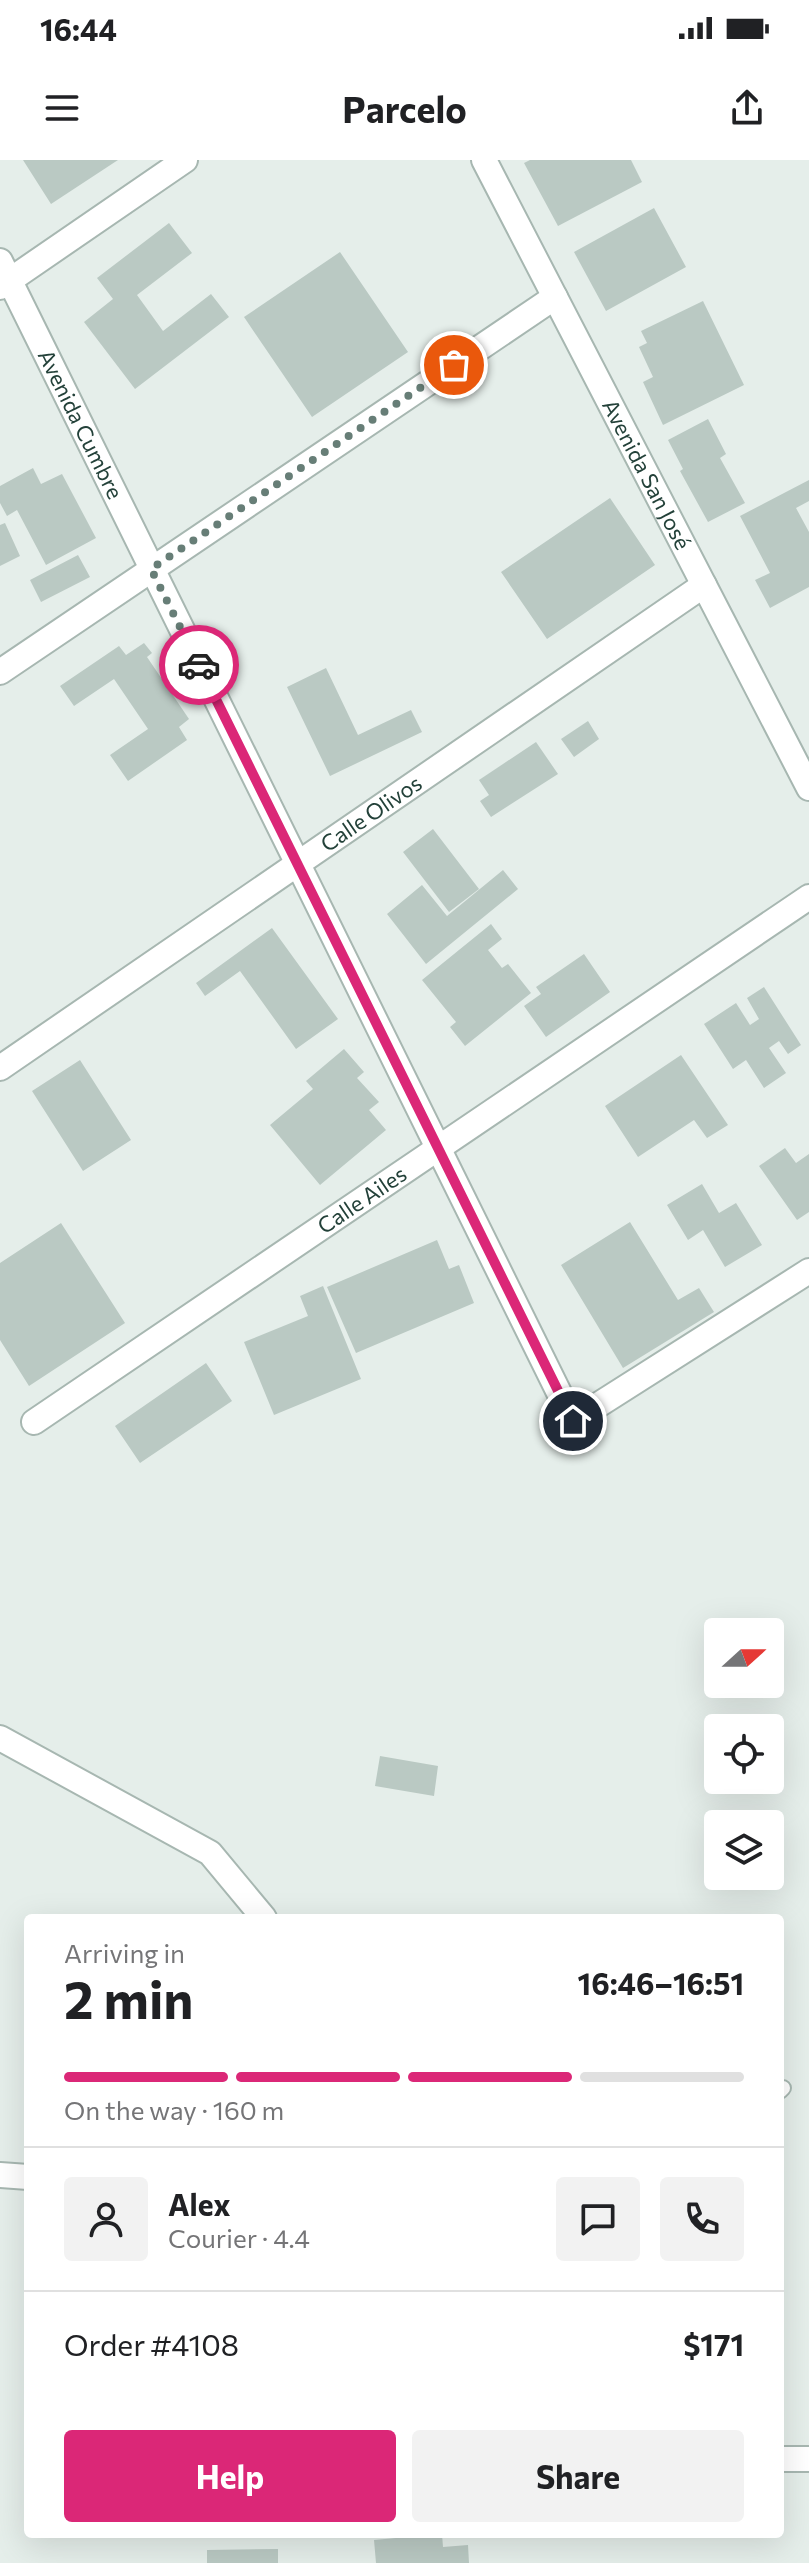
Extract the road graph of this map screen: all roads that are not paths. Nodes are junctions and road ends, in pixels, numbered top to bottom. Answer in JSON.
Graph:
{"nodes":[{"id":1,"x":185,"y":160,"type":"edge"},
{"id":2,"x":484,"y":160,"type":"edge"},
{"id":3,"x":3,"y":276,"type":"edge"},
{"id":4,"x":555,"y":297,"type":"junction"},
{"id":5,"x":151,"y":569,"type":"junction"},
{"id":6,"x":704,"y":585,"type":"junction"},
{"id":7,"x":0,"y":672,"type":"edge"},
{"id":8,"x":809,"y":788,"type":"edge"},
{"id":9,"x":297,"y":864,"type":"junction"},
{"id":10,"x":809,"y":897,"type":"edge"},
{"id":11,"x":0,"y":1068,"type":"edge"},
{"id":12,"x":438,"y":1149,"type":"junction"},
{"id":13,"x":809,"y":1271,"type":"edge"},
{"id":14,"x":34,"y":1422,"type":"dead end"},
{"id":15,"x":0,"y":1738,"type":"edge"},
{"id":16,"x":261,"y":1914,"type":"edge"},
{"id":17,"x":0,"y":2175,"type":"edge"},
{"id":18,"x":24,"y":2177,"type":"edge"},
{"id":19,"x":784,"y":2459,"type":"edge"},
{"id":20,"x":809,"y":2459,"type":"edge"}],
"edges":[{"from":1,"to":3,"type":"street","name":"Avenida Cumbre"},
{"from":2,"to":4,"type":"street","name":"Avenida San José"},
{"from":3,"to":5,"type":"street","name":"Avenida Cumbre"},
{"from":4,"to":5,"type":"street"},
{"from":4,"to":6,"type":"street","name":"Avenida San José"},
{"from":5,"to":7,"type":"street"},
{"from":5,"to":9,"type":"street","name":"Avenida Cumbre"},
{"from":6,"to":8,"type":"street","name":"Avenida San José"},
{"from":6,"to":9,"type":"street","name":"Calle Olivos"},
{"from":9,"to":11,"type":"street","name":"Calle Olivos"},
{"from":9,"to":12,"type":"street","name":"Avenida Cumbre"},
{"from":10,"to":12,"type":"street","name":"Calle Ailes"},
{"from":12,"to":13,"type":"street","name":"Avenida Cumbre"},
{"from":12,"to":14,"type":"street","name":"Calle Ailes"},
{"from":15,"to":16,"type":"street"},
{"from":17,"to":18,"type":"street"},
{"from":19,"to":20,"type":"street"}]}
